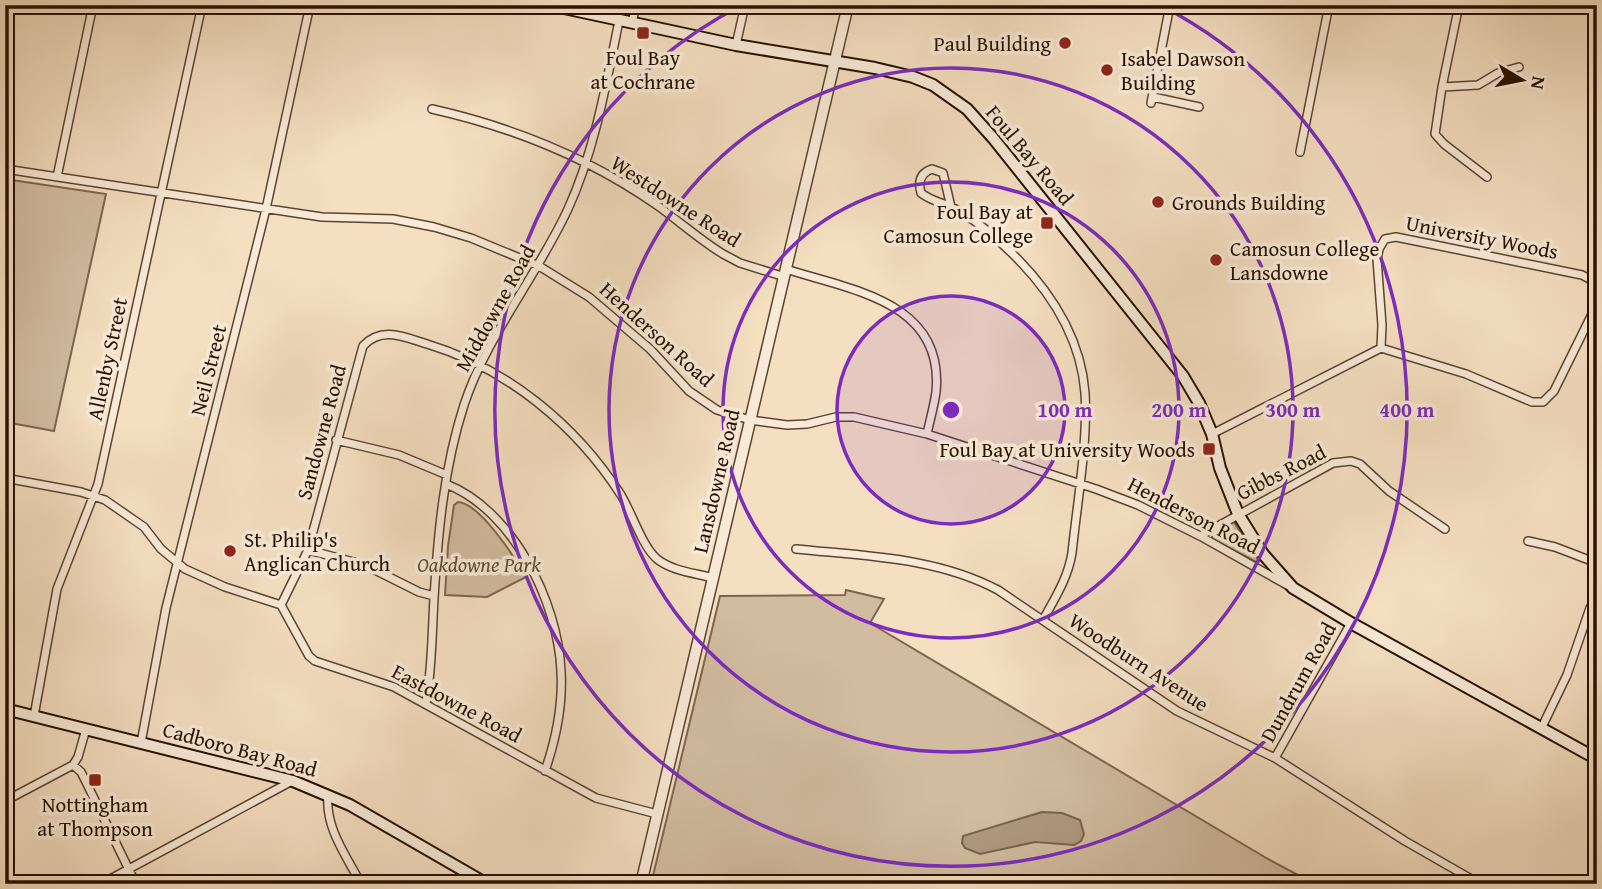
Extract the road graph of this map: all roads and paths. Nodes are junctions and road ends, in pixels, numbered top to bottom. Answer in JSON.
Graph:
{"nodes":[{"id":1,"x":93,"y":5,"type":"edge"},
{"id":2,"x":202,"y":5,"type":"edge"},
{"id":3,"x":310,"y":5,"type":"edge"},
{"id":4,"x":550,"y":5,"type":"edge"},
{"id":5,"x":636,"y":5,"type":"edge"},
{"id":6,"x":745,"y":5,"type":"edge"},
{"id":7,"x":848,"y":5,"type":"edge"},
{"id":8,"x":1170,"y":5,"type":"edge"},
{"id":9,"x":1329,"y":5,"type":"edge"},
{"id":10,"x":1459,"y":5,"type":"edge"},
{"id":11,"x":619,"y":20,"type":"junction"},
{"id":12,"x":632,"y":23,"type":"junction"},
{"id":13,"x":736,"y":45,"type":"junction"},
{"id":14,"x":835,"y":61,"type":"junction"},
{"id":15,"x":1519,"y":67,"type":"dead end"},
{"id":16,"x":1442,"y":87,"type":"junction"},
{"id":17,"x":1199,"y":107,"type":"dead end"},
{"id":18,"x":432,"y":109,"type":"dead end"},
{"id":19,"x":1300,"y":152,"type":"dead end"},
{"id":20,"x":586,"y":164,"type":"junction"},
{"id":21,"x":5,"y":169,"type":"edge"},
{"id":22,"x":57,"y":177,"type":"junction"},
{"id":23,"x":1487,"y":177,"type":"dead end"},
{"id":24,"x":162,"y":193,"type":"junction"},
{"id":25,"x":951,"y":207,"type":"junction"},
{"id":26,"x":266,"y":209,"type":"junction"},
{"id":27,"x":539,"y":267,"type":"junction"},
{"id":28,"x":785,"y":273,"type":"junction"},
{"id":29,"x":1597,"y":283,"type":"edge"},
{"id":30,"x":1597,"y":304,"type":"edge"},
{"id":31,"x":1381,"y":348,"type":"junction"},
{"id":32,"x":479,"y":365,"type":"junction"},
{"id":33,"x":750,"y":420,"type":"junction"},
{"id":34,"x":927,"y":434,"type":"junction"},
{"id":35,"x":1212,"y":435,"type":"junction"},
{"id":36,"x":336,"y":440,"type":"junction"},
{"id":37,"x":5,"y":478,"type":"edge"},
{"id":38,"x":446,"y":479,"type":"junction"},
{"id":39,"x":1079,"y":483,"type":"junction"},
{"id":40,"x":95,"y":495,"type":"junction"},
{"id":41,"x":1237,"y":514,"type":"junction"},
{"id":42,"x":1446,"y":529,"type":"dead end"},
{"id":43,"x":1200,"y":536,"type":"junction"},
{"id":44,"x":1528,"y":541,"type":"dead end"},
{"id":45,"x":796,"y":549,"type":"dead end"},
{"id":46,"x":308,"y":550,"type":"junction"},
{"id":47,"x":176,"y":563,"type":"junction"},
{"id":48,"x":1597,"y":563,"type":"edge"},
{"id":49,"x":713,"y":578,"type":"junction"},
{"id":50,"x":1293,"y":588,"type":"junction"},
{"id":51,"x":1597,"y":595,"type":"edge"},
{"id":52,"x":434,"y":596,"type":"junction"},
{"id":53,"x":281,"y":605,"type":"junction"},
{"id":54,"x":1593,"y":610,"type":"edge"},
{"id":55,"x":1043,"y":620,"type":"junction"},
{"id":56,"x":1351,"y":623,"type":"junction"},
{"id":57,"x":426,"y":704,"type":"junction"},
{"id":58,"x":5,"y":709,"type":"edge"},
{"id":59,"x":34,"y":716,"type":"junction"},
{"id":60,"x":86,"y":729,"type":"junction"},
{"id":61,"x":1541,"y":729,"type":"junction"},
{"id":62,"x":141,"y":743,"type":"junction"},
{"id":63,"x":1275,"y":758,"type":"junction"},
{"id":64,"x":1597,"y":760,"type":"edge"},
{"id":65,"x":73,"y":765,"type":"junction"},
{"id":66,"x":545,"y":771,"type":"junction"},
{"id":67,"x":293,"y":781,"type":"junction"},
{"id":68,"x":328,"y":794,"type":"junction"},
{"id":69,"x":5,"y":801,"type":"edge"},
{"id":70,"x":657,"y":814,"type":"junction"},
{"id":71,"x":129,"y":870,"type":"junction"},
{"id":72,"x":359,"y":881,"type":"edge"},
{"id":73,"x":101,"y":884,"type":"edge"},
{"id":74,"x":136,"y":884,"type":"edge"},
{"id":75,"x":346,"y":884,"type":"edge"},
{"id":76,"x":486,"y":884,"type":"edge"},
{"id":77,"x":641,"y":884,"type":"edge"},
{"id":78,"x":1480,"y":884,"type":"edge"}],
"edges":[{"from":1,"to":22,"type":"street"},
{"from":2,"to":24,"type":"street","name":"Allenby Street"},
{"from":3,"to":26,"type":"street","name":"Neil Street"},
{"from":4,"to":11,"type":"main road","name":"Foul Bay Road"},
{"from":5,"to":12,"type":"street"},
{"from":6,"to":13,"type":"street"},
{"from":7,"to":14,"type":"street","name":"Lansdowne Road"},
{"from":8,"to":17,"type":"street"},
{"from":9,"to":19,"type":"street"},
{"from":10,"to":16,"type":"street"},
{"from":11,"to":12,"type":"main road","name":"Foul Bay Road"},
{"from":11,"to":20,"type":"street","name":"Middowne Road"},
{"from":12,"to":13,"type":"main road","name":"Foul Bay Road"},
{"from":13,"to":14,"type":"main road","name":"Foul Bay Road"},
{"from":14,"to":28,"type":"street","name":"Lansdowne Road"},
{"from":14,"to":35,"type":"main road","name":"Foul Bay Road"},
{"from":15,"to":16,"type":"street"},
{"from":16,"to":23,"type":"street"},
{"from":18,"to":20,"type":"street","name":"Westdowne Road"},
{"from":20,"to":27,"type":"street","name":"Middowne Road"},
{"from":20,"to":28,"type":"street","name":"Westdowne Road"},
{"from":21,"to":22,"type":"street","name":"Henderson Road"},
{"from":22,"to":24,"type":"street","name":"Henderson Road"},
{"from":24,"to":26,"type":"street","name":"Henderson Road"},
{"from":24,"to":40,"type":"street","name":"Allenby Street"},
{"from":25,"to":25,"type":"street"},
{"from":25,"to":39,"type":"street"},
{"from":26,"to":27,"type":"street","name":"Henderson Road"},
{"from":26,"to":47,"type":"street","name":"Neil Street"},
{"from":27,"to":32,"type":"street","name":"Middowne Road"},
{"from":27,"to":33,"type":"street","name":"Henderson Road"},
{"from":28,"to":33,"type":"street","name":"Lansdowne Road"},
{"from":28,"to":34,"type":"street","name":"Westdowne Road"},
{"from":29,"to":31,"type":"street","name":"University Woods"},
{"from":30,"to":31,"type":"street"},
{"from":31,"to":35,"type":"street"},
{"from":32,"to":36,"type":"street","name":"Sandowne Road"},
{"from":32,"to":38,"type":"street","name":"Middowne Road"},
{"from":32,"to":49,"type":"street"},
{"from":33,"to":34,"type":"street","name":"Henderson Road"},
{"from":33,"to":49,"type":"street","name":"Lansdowne Road"},
{"from":34,"to":39,"type":"street","name":"Henderson Road"},
{"from":35,"to":41,"type":"main road","name":"Foul Bay Road"},
{"from":36,"to":38,"type":"street"},
{"from":36,"to":46,"type":"street","name":"Sandowne Road"},
{"from":37,"to":40,"type":"street"},
{"from":38,"to":52,"type":"street","name":"Middowne Road"},
{"from":38,"to":66,"type":"street"},
{"from":39,"to":43,"type":"street","name":"Henderson Road"},
{"from":39,"to":55,"type":"street"},
{"from":40,"to":47,"type":"street"},
{"from":40,"to":59,"type":"street","name":"Allenby Street"},
{"from":41,"to":42,"type":"street","name":"Gibbs Road"},
{"from":41,"to":43,"type":"street","name":"Gibbs Road"},
{"from":41,"to":50,"type":"main road","name":"Foul Bay Road"},
{"from":43,"to":50,"type":"street","name":"Henderson Road"},
{"from":44,"to":48,"type":"street"},
{"from":45,"to":55,"type":"street","name":"Woodburn Avenue"},
{"from":46,"to":52,"type":"street"},
{"from":46,"to":53,"type":"street","name":"Sandowne Road"},
{"from":47,"to":53,"type":"street"},
{"from":47,"to":62,"type":"street","name":"Neil Street"},
{"from":49,"to":70,"type":"street","name":"Lansdowne Road"},
{"from":50,"to":56,"type":"main road","name":"Henderson Road"},
{"from":51,"to":54,"type":"street"},
{"from":52,"to":57,"type":"street","name":"Middowne Road"},
{"from":53,"to":57,"type":"street","name":"Eastdowne Road"},
{"from":54,"to":61,"type":"street"},
{"from":55,"to":63,"type":"street","name":"Woodburn Avenue"},
{"from":56,"to":61,"type":"main road","name":"Henderson Road"},
{"from":56,"to":63,"type":"street","name":"Dundrum Road"},
{"from":57,"to":66,"type":"street","name":"Eastdowne Road"},
{"from":58,"to":59,"type":"main road","name":"Cadboro Bay Road"},
{"from":59,"to":60,"type":"main road","name":"Cadboro Bay Road"},
{"from":60,"to":62,"type":"main road","name":"Cadboro Bay Road"},
{"from":60,"to":65,"type":"street"},
{"from":61,"to":64,"type":"main road","name":"Henderson Road"},
{"from":62,"to":67,"type":"main road","name":"Cadboro Bay Road"},
{"from":63,"to":78,"type":"street","name":"Woodburn Avenue"},
{"from":65,"to":69,"type":"street"},
{"from":65,"to":71,"type":"street"},
{"from":66,"to":70,"type":"street","name":"Eastdowne Road"},
{"from":67,"to":68,"type":"main road","name":"Cadboro Bay Road"},
{"from":67,"to":71,"type":"street"},
{"from":68,"to":72,"type":"street"},
{"from":68,"to":76,"type":"main road","name":"Cadboro Bay Road"},
{"from":70,"to":77,"type":"street","name":"Lansdowne Road"},
{"from":71,"to":73,"type":"street"},
{"from":71,"to":74,"type":"street"},
{"from":72,"to":75,"type":"street"}]}
